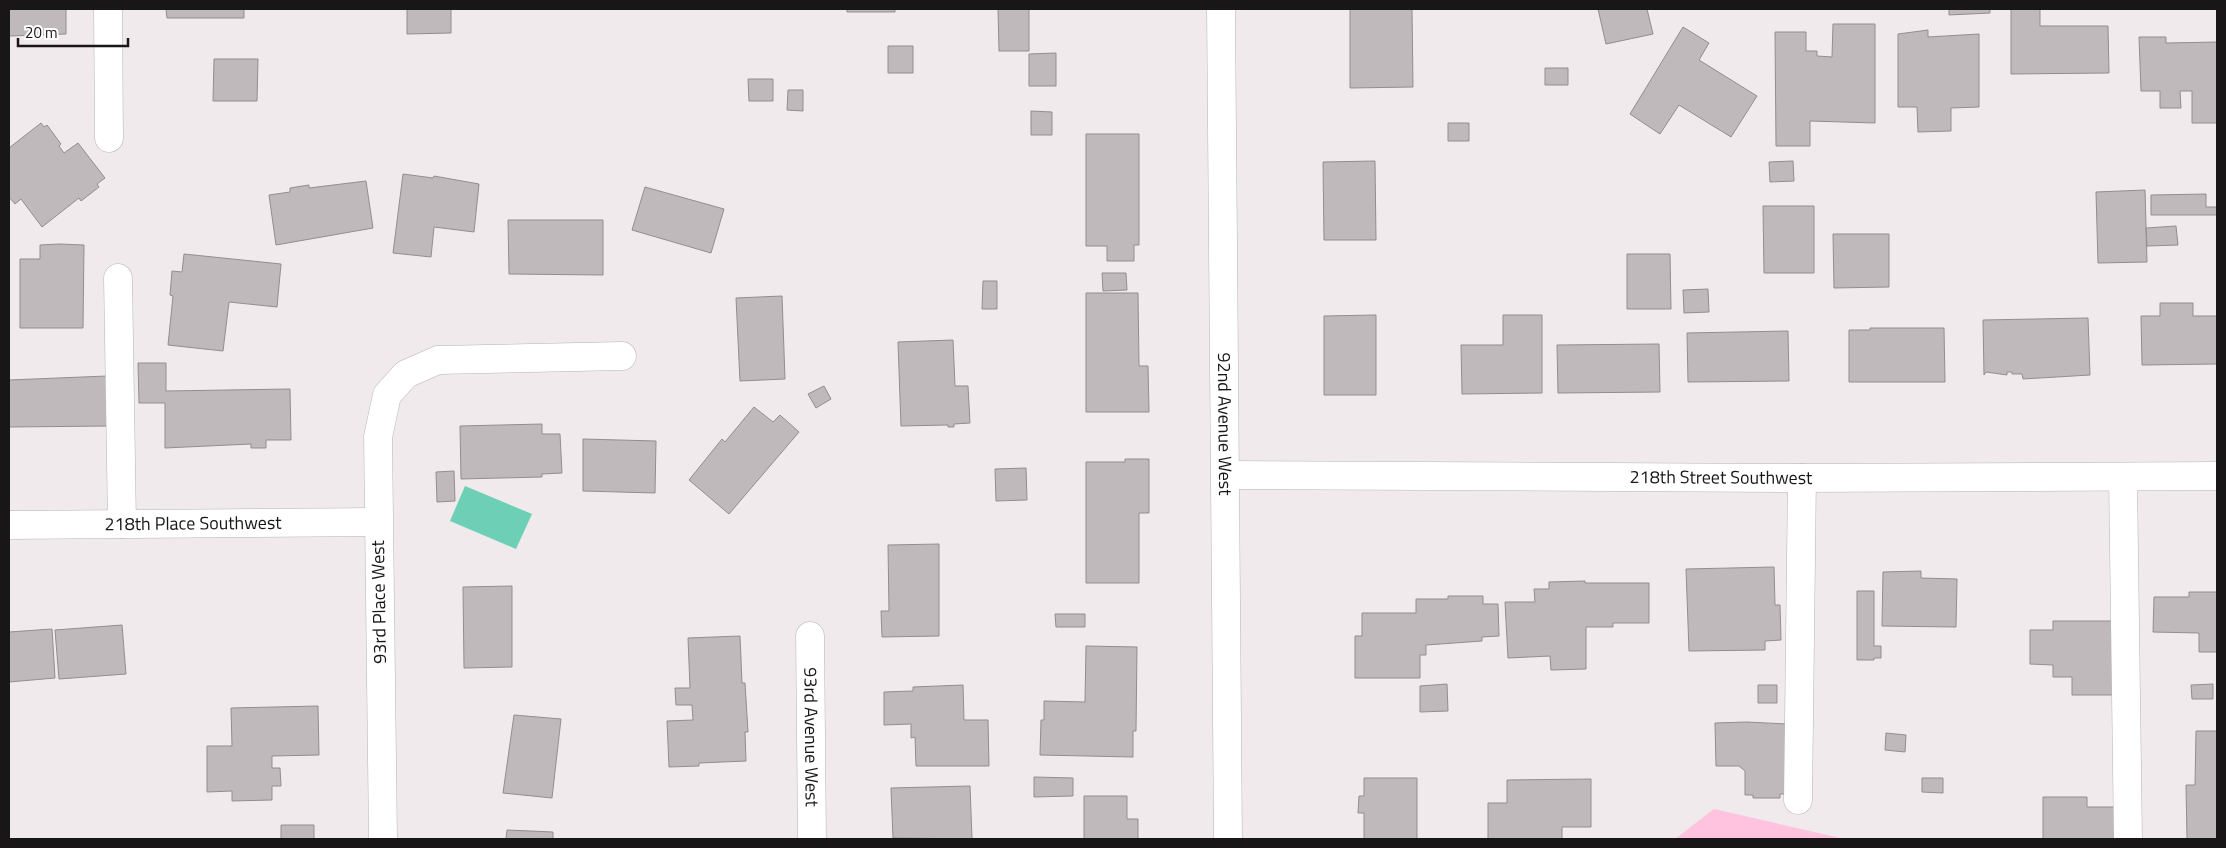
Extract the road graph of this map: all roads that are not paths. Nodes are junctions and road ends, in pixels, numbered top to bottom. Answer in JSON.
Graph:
{"nodes":[{"id":1,"x":108,"y":9,"type":"edge"},
{"id":2,"x":1221,"y":9,"type":"edge"},
{"id":3,"x":109,"y":138,"type":"dead end"},
{"id":4,"x":118,"y":278,"type":"dead end"},
{"id":5,"x":622,"y":356,"type":"dead end"},
{"id":6,"x":1226,"y":475,"type":"junction"},
{"id":7,"x":2217,"y":476,"type":"edge"},
{"id":8,"x":2123,"y":477,"type":"junction"},
{"id":9,"x":1802,"y":478,"type":"junction"},
{"id":10,"x":378,"y":522,"type":"junction"},
{"id":11,"x":122,"y":524,"type":"junction"},
{"id":12,"x":9,"y":525,"type":"edge"},
{"id":13,"x":810,"y":636,"type":"dead end"},
{"id":14,"x":1798,"y":800,"type":"dead end"},
{"id":15,"x":383,"y":839,"type":"edge"},
{"id":16,"x":812,"y":839,"type":"edge"},
{"id":17,"x":1228,"y":839,"type":"edge"},
{"id":18,"x":2128,"y":839,"type":"edge"}],
"edges":[{"from":1,"to":3,"type":"street"},
{"from":2,"to":6,"type":"street","name":"92nd Avenue West"},
{"from":4,"to":11,"type":"street"},
{"from":5,"to":10,"type":"street","name":"93rd Place West"},
{"from":6,"to":9,"type":"street","name":"218th Street Southwest"},
{"from":6,"to":17,"type":"street","name":"92nd Avenue West"},
{"from":7,"to":8,"type":"street","name":"218th Street Southwest"},
{"from":8,"to":9,"type":"street","name":"218th Street Southwest"},
{"from":8,"to":18,"type":"street"},
{"from":9,"to":14,"type":"street"},
{"from":10,"to":11,"type":"street","name":"218th Place Southwest"},
{"from":10,"to":15,"type":"street","name":"93rd Place West"},
{"from":11,"to":12,"type":"street","name":"218th Place Southwest"},
{"from":13,"to":16,"type":"street","name":"93rd Avenue West"}]}
